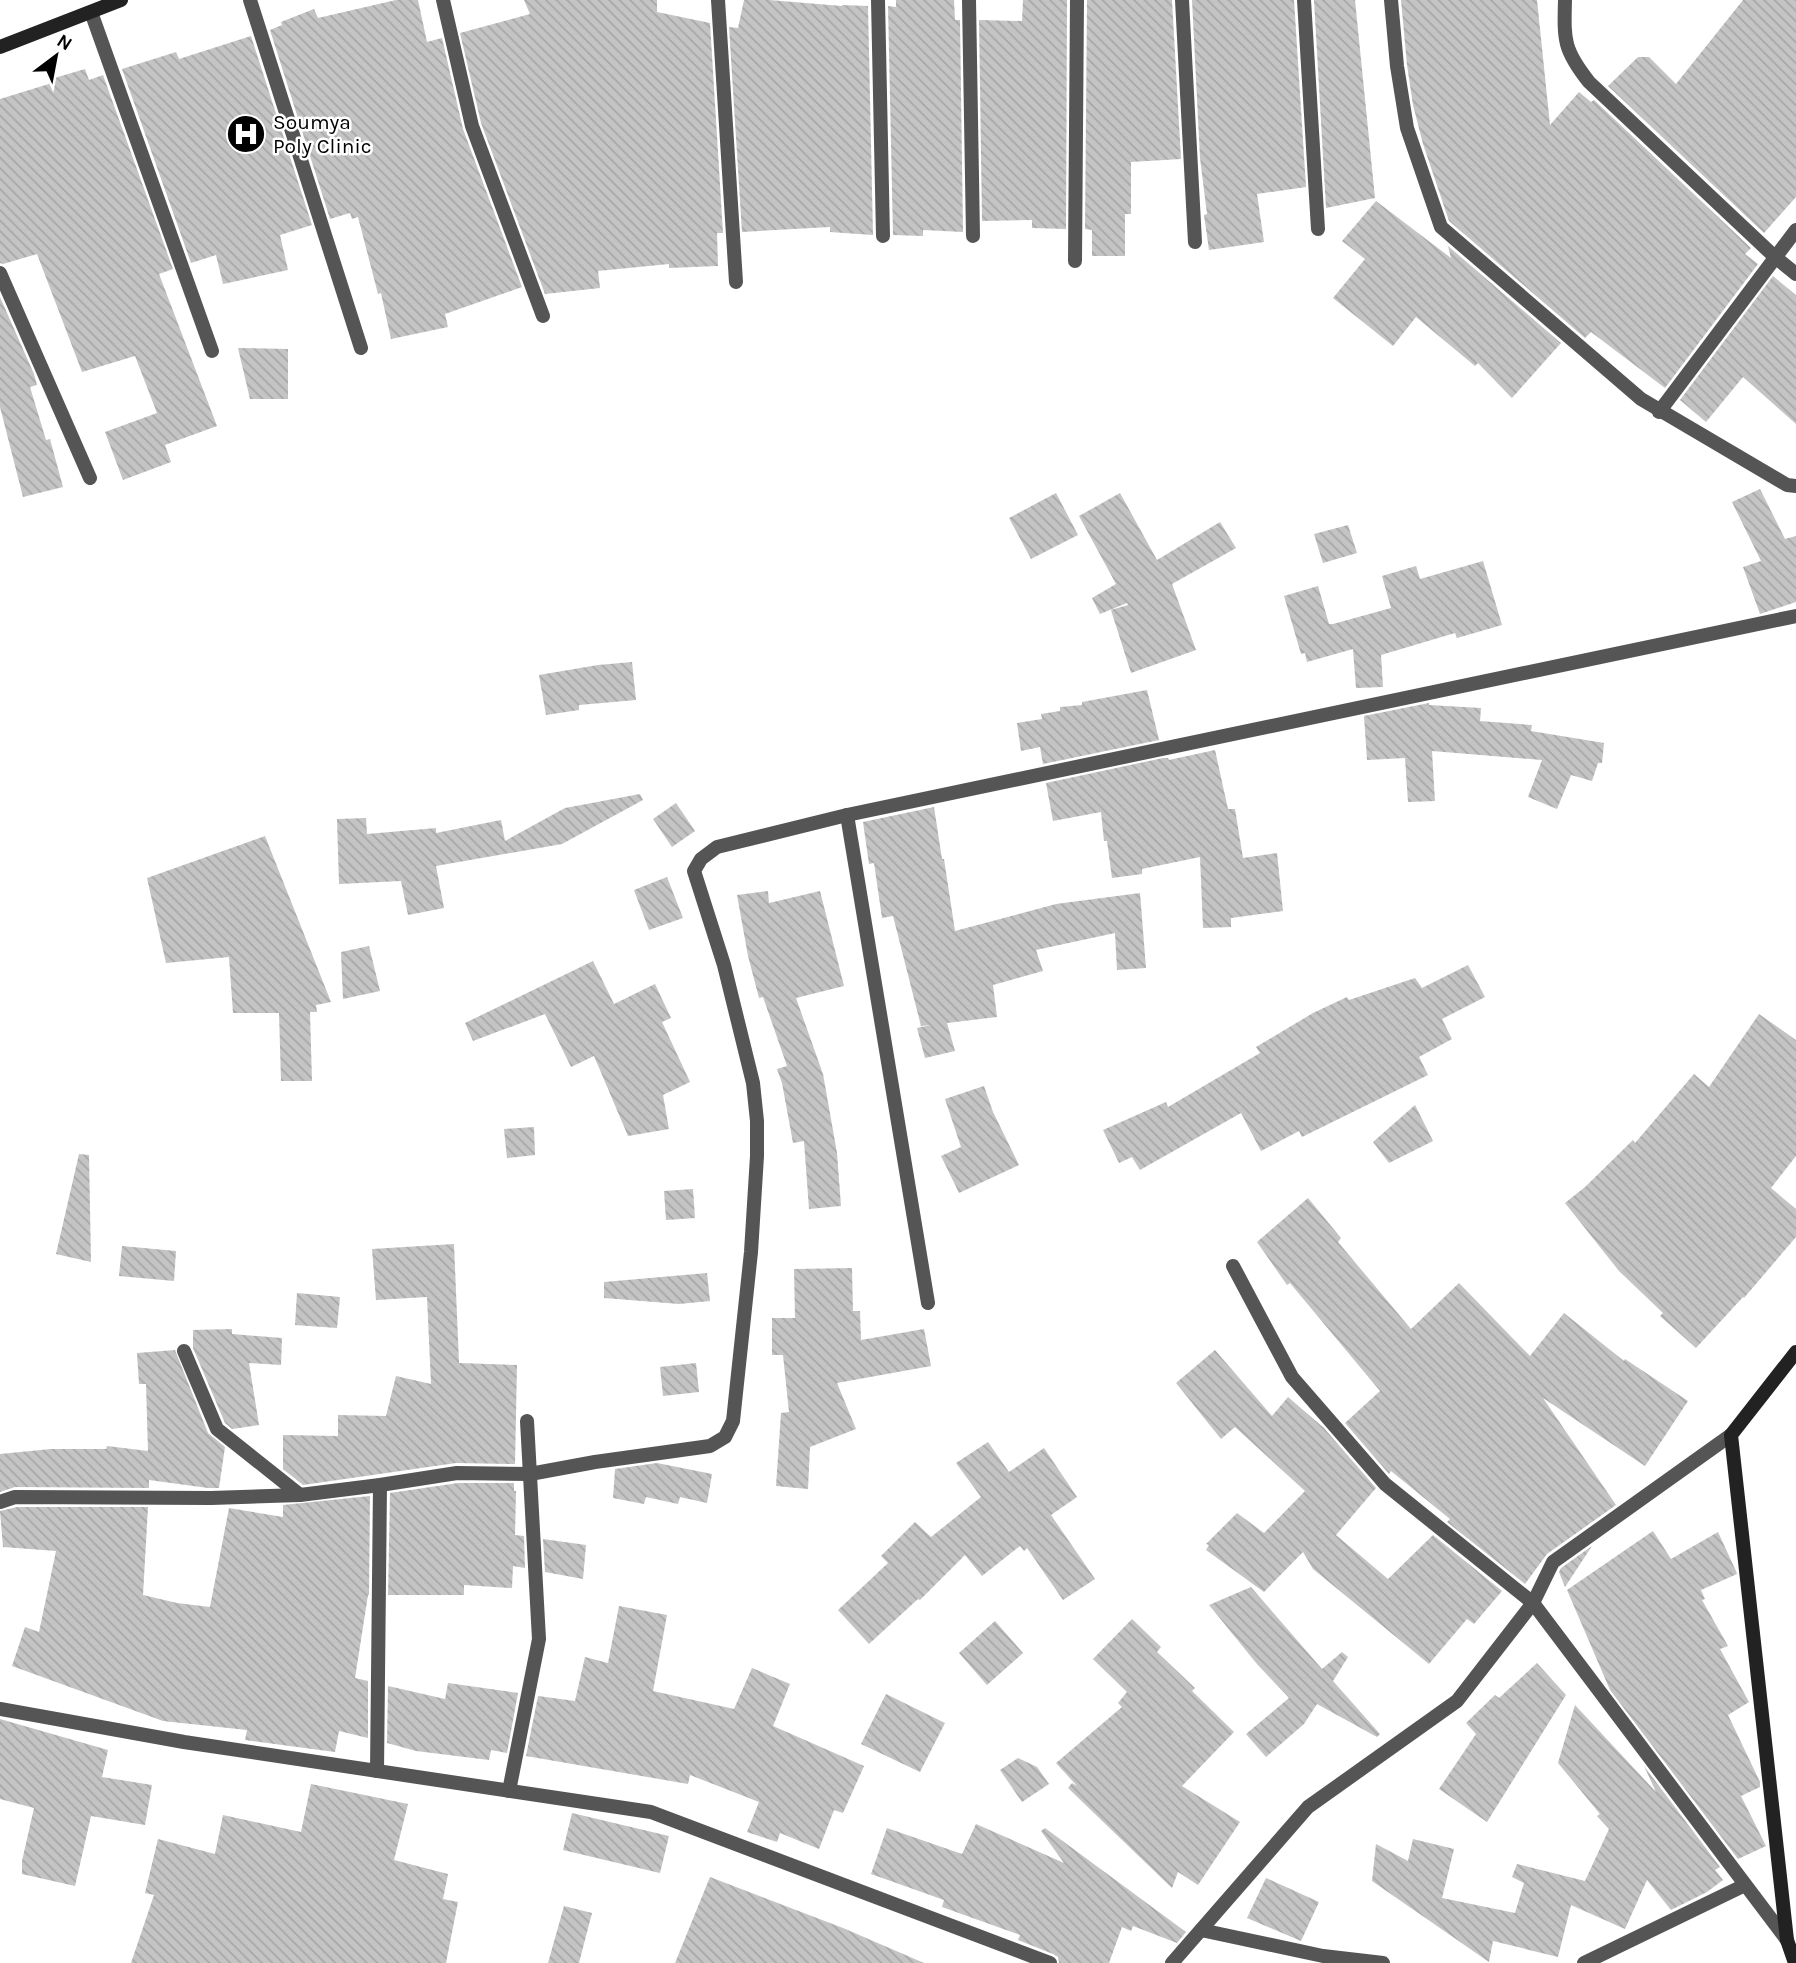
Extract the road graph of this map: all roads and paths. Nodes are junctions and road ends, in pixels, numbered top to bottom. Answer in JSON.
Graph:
{"nodes":[{"id":1,"x":121,"y":0,"type":"edge"},
{"id":2,"x":250,"y":0,"type":"edge"},
{"id":3,"x":443,"y":0,"type":"edge"},
{"id":4,"x":718,"y":0,"type":"edge"},
{"id":5,"x":878,"y":0,"type":"edge"},
{"id":6,"x":969,"y":0,"type":"edge"},
{"id":7,"x":1077,"y":0,"type":"edge"},
{"id":8,"x":1182,"y":0,"type":"edge"},
{"id":9,"x":1304,"y":0,"type":"edge"},
{"id":10,"x":1391,"y":0,"type":"edge"},
{"id":11,"x":1565,"y":0,"type":"edge"},
{"id":12,"x":91,"y":12,"type":"junction"},
{"id":13,"x":0,"y":47,"type":"edge"},
{"id":14,"x":1318,"y":229,"type":"dead end"},
{"id":15,"x":1796,"y":230,"type":"edge"},
{"id":16,"x":883,"y":236,"type":"dead end"},
{"id":17,"x":973,"y":236,"type":"dead end"},
{"id":18,"x":1195,"y":242,"type":"dead end"},
{"id":19,"x":1775,"y":257,"type":"junction"},
{"id":20,"x":1074,"y":261,"type":"dead end"},
{"id":21,"x":0,"y":273,"type":"edge"},
{"id":22,"x":1796,"y":274,"type":"edge"},
{"id":23,"x":736,"y":282,"type":"dead end"},
{"id":24,"x":543,"y":316,"type":"dead end"},
{"id":25,"x":361,"y":348,"type":"dead end"},
{"id":26,"x":212,"y":351,"type":"dead end"},
{"id":27,"x":1659,"y":411,"type":"junction"},
{"id":28,"x":90,"y":478,"type":"dead end"},
{"id":29,"x":1796,"y":486,"type":"edge"},
{"id":30,"x":1796,"y":616,"type":"edge"},
{"id":31,"x":847,"y":815,"type":"junction"},
{"id":32,"x":1233,"y":1266,"type":"dead end"},
{"id":33,"x":928,"y":1303,"type":"dead end"},
{"id":34,"x":184,"y":1351,"type":"dead end"},
{"id":35,"x":1796,"y":1352,"type":"edge"},
{"id":36,"x":527,"y":1421,"type":"dead end"},
{"id":37,"x":1731,"y":1435,"type":"junction"},
{"id":38,"x":530,"y":1474,"type":"junction"},
{"id":39,"x":380,"y":1485,"type":"junction"},
{"id":40,"x":300,"y":1495,"type":"junction"},
{"id":41,"x":0,"y":1502,"type":"edge"},
{"id":42,"x":1533,"y":1603,"type":"junction"},
{"id":43,"x":0,"y":1709,"type":"edge"},
{"id":44,"x":377,"y":1771,"type":"junction"},
{"id":45,"x":509,"y":1791,"type":"junction"},
{"id":46,"x":1745,"y":1885,"type":"junction"},
{"id":47,"x":1201,"y":1930,"type":"junction"},
{"id":48,"x":1787,"y":1940,"type":"junction"},
{"id":49,"x":1051,"y":1963,"type":"edge"},
{"id":50,"x":1172,"y":1963,"type":"edge"},
{"id":51,"x":1383,"y":1963,"type":"edge"},
{"id":52,"x":1584,"y":1963,"type":"edge"},
{"id":53,"x":1795,"y":1963,"type":"edge"}],
"edges":[{"from":1,"to":12,"type":"street"},
{"from":2,"to":25,"type":"street"},
{"from":3,"to":24,"type":"street"},
{"from":4,"to":23,"type":"street"},
{"from":5,"to":16,"type":"street"},
{"from":6,"to":17,"type":"street"},
{"from":7,"to":20,"type":"street"},
{"from":8,"to":18,"type":"street"},
{"from":9,"to":14,"type":"street"},
{"from":10,"to":27,"type":"street"},
{"from":11,"to":19,"type":"street"},
{"from":12,"to":13,"type":"street"},
{"from":12,"to":26,"type":"street"},
{"from":15,"to":19,"type":"street"},
{"from":19,"to":22,"type":"street"},
{"from":19,"to":27,"type":"street"},
{"from":21,"to":28,"type":"street"},
{"from":27,"to":29,"type":"street"},
{"from":30,"to":31,"type":"street"},
{"from":31,"to":33,"type":"street"},
{"from":31,"to":38,"type":"street"},
{"from":32,"to":42,"type":"street"},
{"from":34,"to":40,"type":"street"},
{"from":35,"to":37,"type":"street"},
{"from":36,"to":38,"type":"street"},
{"from":37,"to":42,"type":"street"},
{"from":37,"to":48,"type":"street"},
{"from":38,"to":39,"type":"street"},
{"from":38,"to":45,"type":"street"},
{"from":39,"to":40,"type":"street"},
{"from":39,"to":44,"type":"street"},
{"from":40,"to":41,"type":"street"},
{"from":42,"to":46,"type":"street"},
{"from":42,"to":47,"type":"street"},
{"from":43,"to":44,"type":"street"},
{"from":44,"to":45,"type":"street"},
{"from":45,"to":49,"type":"street"},
{"from":46,"to":48,"type":"street"},
{"from":46,"to":52,"type":"street"},
{"from":47,"to":50,"type":"street"},
{"from":47,"to":51,"type":"street"},
{"from":48,"to":53,"type":"street"}]}
